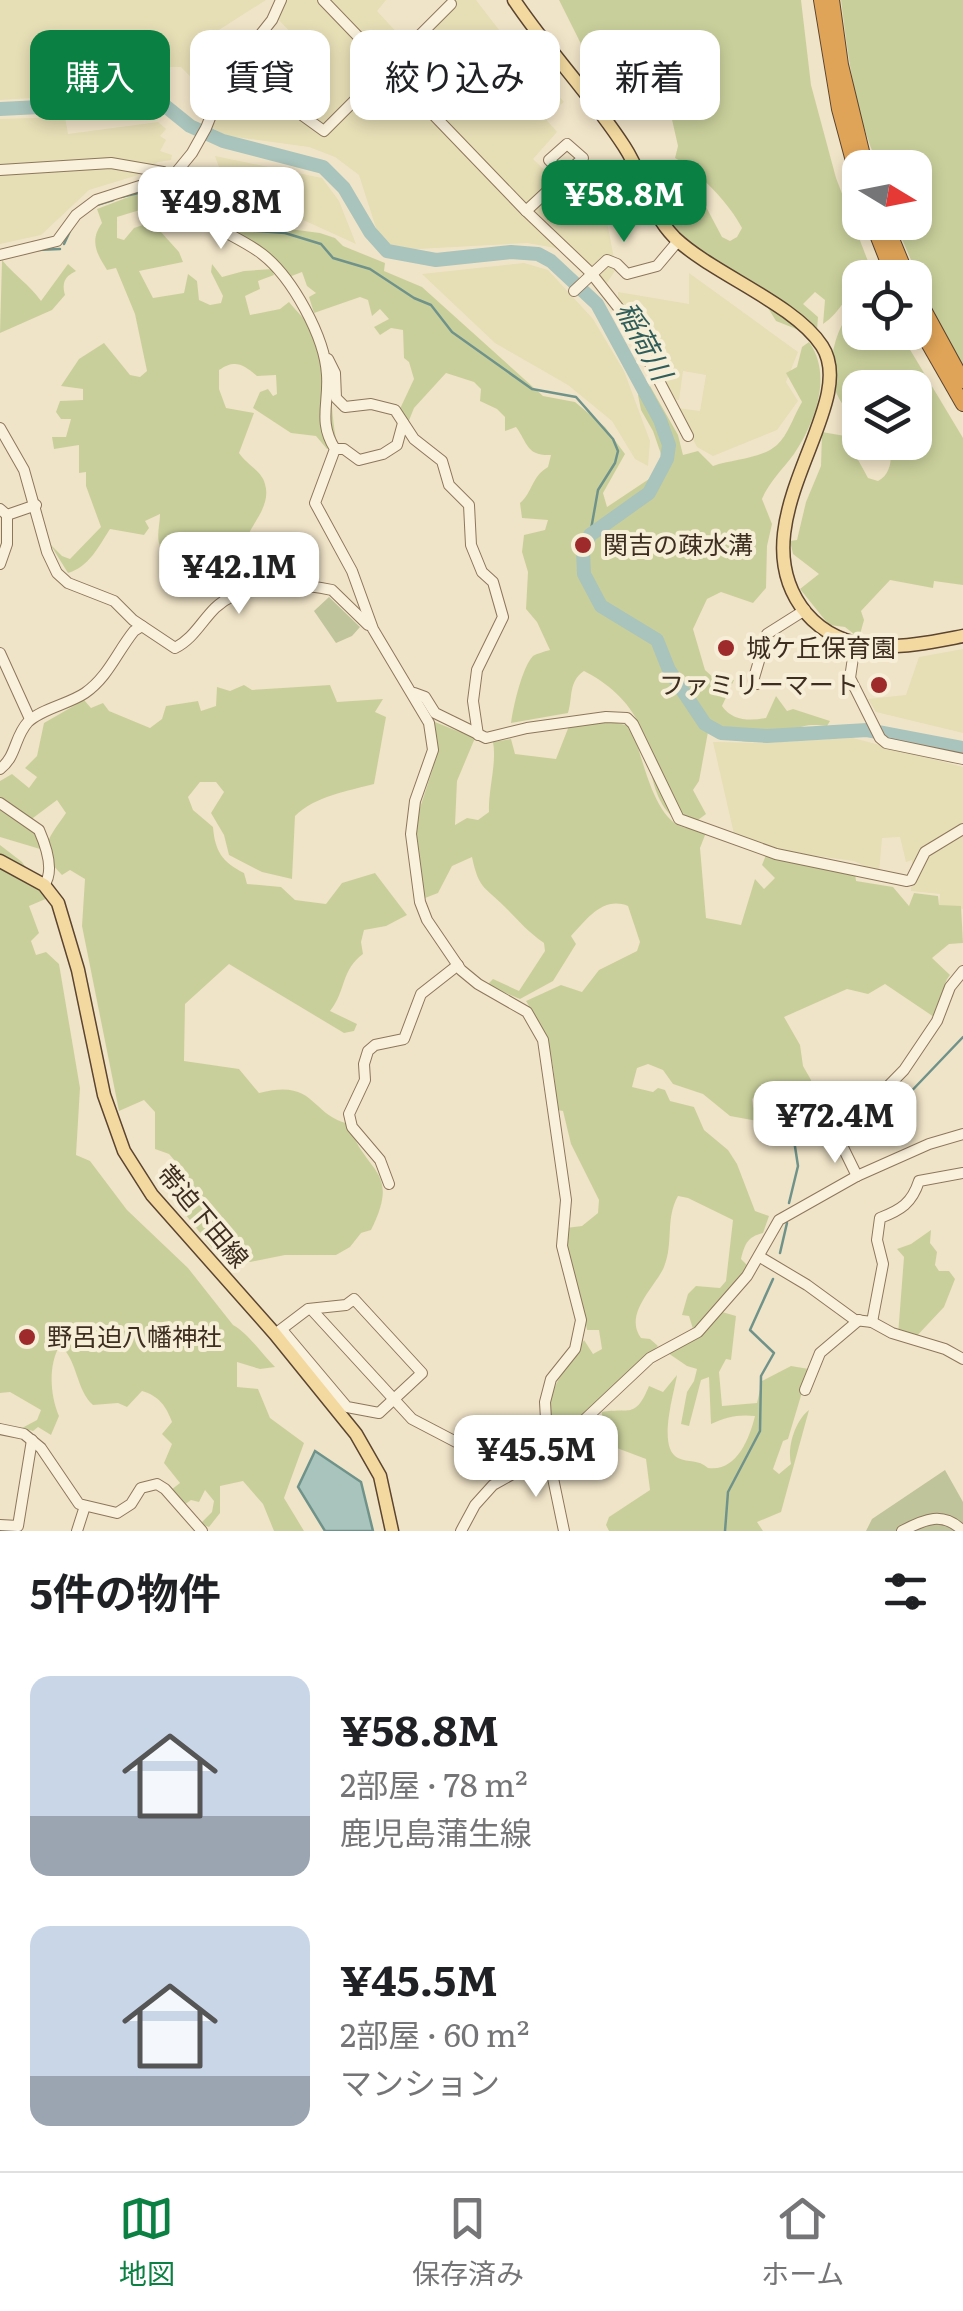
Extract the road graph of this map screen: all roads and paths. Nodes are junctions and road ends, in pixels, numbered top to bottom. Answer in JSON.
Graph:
{"nodes":[{"id":1,"x":281,"y":0,"type":"edge"},
{"id":2,"x":323,"y":0,"type":"edge"},
{"id":3,"x":514,"y":0,"type":"edge"},
{"id":4,"x":821,"y":0,"type":"edge"},
{"id":5,"x":832,"y":0,"type":"edge"},
{"id":6,"x":451,"y":4,"type":"dead end"},
{"id":7,"x":264,"y":30,"type":"edge"},
{"id":8,"x":352,"y":30,"type":"edge"},
{"id":9,"x":425,"y":30,"type":"edge"},
{"id":10,"x":350,"y":105,"type":"edge"},
{"id":11,"x":209,"y":120,"type":"edge"},
{"id":12,"x":309,"y":120,"type":"edge"},
{"id":13,"x":438,"y":120,"type":"edge"},
{"id":14,"x":849,"y":150,"type":"edge"},
{"id":15,"x":862,"y":150,"type":"edge"},
{"id":16,"x":0,"y":170,"type":"edge"},
{"id":17,"x":171,"y":176,"type":"junction"},
{"id":18,"x":564,"y":176,"type":"dead end"},
{"id":19,"x":526,"y":212,"type":"junction"},
{"id":20,"x":678,"y":241,"type":"junction"},
{"id":21,"x":0,"y":255,"type":"edge"},
{"id":22,"x":591,"y":273,"type":"junction"},
{"id":23,"x":574,"y":291,"type":"dead end"},
{"id":24,"x":932,"y":324,"type":"edge"},
{"id":25,"x":932,"y":350,"type":"edge"},
{"id":26,"x":325,"y":355,"type":"junction"},
{"id":27,"x":963,"y":380,"type":"edge"},
{"id":28,"x":963,"y":404,"type":"edge"},
{"id":29,"x":403,"y":423,"type":"junction"},
{"id":30,"x":0,"y":428,"type":"edge"},
{"id":31,"x":688,"y":436,"type":"dead end"},
{"id":32,"x":335,"y":449,"type":"junction"},
{"id":33,"x":36,"y":505,"type":"junction"},
{"id":34,"x":4,"y":512,"type":"edge"},
{"id":35,"x":0,"y":564,"type":"edge"},
{"id":36,"x":804,"y":610,"type":"junction"},
{"id":37,"x":142,"y":626,"type":"junction"},
{"id":38,"x":372,"y":629,"type":"junction"},
{"id":39,"x":963,"y":636,"type":"edge"},
{"id":40,"x":855,"y":644,"type":"junction"},
{"id":41,"x":0,"y":653,"type":"edge"},
{"id":42,"x":757,"y":684,"type":"dead end"},
{"id":43,"x":413,"y":692,"type":"junction"},
{"id":44,"x":30,"y":719,"type":"junction"},
{"id":45,"x":478,"y":735,"type":"junction"},
{"id":46,"x":963,"y":759,"type":"edge"},
{"id":47,"x":0,"y":769,"type":"edge"},
{"id":48,"x":0,"y":803,"type":"edge"},
{"id":49,"x":963,"y":830,"type":"edge"},
{"id":50,"x":0,"y":861,"type":"edge"},
{"id":51,"x":44,"y":886,"type":"junction"},
{"id":52,"x":458,"y":966,"type":"junction"},
{"id":53,"x":963,"y":971,"type":"edge"},
{"id":54,"x":963,"y":1134,"type":"edge"},
{"id":55,"x":963,"y":1173,"type":"edge"},
{"id":56,"x":856,"y":1176,"type":"junction"},
{"id":57,"x":389,"y":1184,"type":"dead end"},
{"id":58,"x":760,"y":1256,"type":"junction"},
{"id":59,"x":312,"y":1310,"type":"junction"},
{"id":60,"x":859,"y":1320,"type":"junction"},
{"id":61,"x":872,"y":1322,"type":"junction"},
{"id":62,"x":278,"y":1332,"type":"junction"},
{"id":63,"x":963,"y":1360,"type":"edge"},
{"id":64,"x":805,"y":1390,"type":"dead end"},
{"id":65,"x":394,"y":1400,"type":"junction"},
{"id":66,"x":483,"y":1425,"type":"dead end"},
{"id":67,"x":0,"y":1429,"type":"edge"},
{"id":68,"x":32,"y":1440,"type":"junction"},
{"id":69,"x":548,"y":1454,"type":"junction"},
{"id":70,"x":85,"y":1506,"type":"junction"},
{"id":71,"x":0,"y":1526,"type":"edge"},
{"id":72,"x":76,"y":1531,"type":"edge"},
{"id":73,"x":202,"y":1531,"type":"edge"},
{"id":74,"x":392,"y":1531,"type":"edge"},
{"id":75,"x":461,"y":1531,"type":"edge"},
{"id":76,"x":564,"y":1531,"type":"edge"},
{"id":77,"x":902,"y":1531,"type":"edge"},
{"id":78,"x":963,"y":1531,"type":"edge"}],
"edges":[{"from":1,"to":7,"type":"street"},
{"from":2,"to":8,"type":"street"},
{"from":3,"to":20,"type":"main road"},
{"from":4,"to":14,"type":"highway"},
{"from":5,"to":15,"type":"highway"},
{"from":6,"to":9,"type":"street"},
{"from":10,"to":12,"type":"street"},
{"from":11,"to":17,"type":"street"},
{"from":13,"to":19,"type":"street"},
{"from":16,"to":17,"type":"street"},
{"from":17,"to":21,"type":"street"},
{"from":17,"to":26,"type":"street"},
{"from":18,"to":19,"type":"street"},
{"from":19,"to":22,"type":"street"},
{"from":20,"to":22,"type":"street"},
{"from":20,"to":36,"type":"main road"},
{"from":22,"to":23,"type":"street"},
{"from":22,"to":31,"type":"street"},
{"from":24,"to":27,"type":"highway"},
{"from":25,"to":28,"type":"highway"},
{"from":26,"to":29,"type":"street"},
{"from":26,"to":32,"type":"street"},
{"from":29,"to":32,"type":"street"},
{"from":29,"to":45,"type":"street"},
{"from":30,"to":33,"type":"street"},
{"from":32,"to":38,"type":"street"},
{"from":33,"to":34,"type":"street"},
{"from":33,"to":37,"type":"street"},
{"from":34,"to":35,"type":"street"},
{"from":36,"to":40,"type":"main road"},
{"from":36,"to":42,"type":"street"},
{"from":37,"to":38,"type":"street"},
{"from":37,"to":44,"type":"street"},
{"from":38,"to":43,"type":"street"},
{"from":39,"to":40,"type":"main road"},
{"from":40,"to":46,"type":"street"},
{"from":41,"to":44,"type":"street"},
{"from":43,"to":45,"type":"street"},
{"from":43,"to":52,"type":"street"},
{"from":44,"to":47,"type":"street"},
{"from":45,"to":49,"type":"street"},
{"from":48,"to":51,"type":"street"},
{"from":50,"to":51,"type":"main road"},
{"from":51,"to":62,"type":"main road","name":"帯迫下田線"},
{"from":52,"to":57,"type":"street"},
{"from":52,"to":69,"type":"street"},
{"from":53,"to":56,"type":"street"},
{"from":54,"to":56,"type":"street"},
{"from":55,"to":61,"type":"street"},
{"from":56,"to":58,"type":"street"},
{"from":58,"to":60,"type":"street"},
{"from":58,"to":69,"type":"street"},
{"from":59,"to":62,"type":"street"},
{"from":59,"to":65,"type":"street"},
{"from":59,"to":65,"type":"street"},
{"from":60,"to":61,"type":"street"},
{"from":60,"to":64,"type":"street"},
{"from":61,"to":63,"type":"street"},
{"from":62,"to":65,"type":"street"},
{"from":62,"to":74,"type":"main road","name":"帯迫下田線"},
{"from":65,"to":66,"type":"street"},
{"from":67,"to":68,"type":"street"},
{"from":68,"to":70,"type":"street"},
{"from":68,"to":71,"type":"street"},
{"from":69,"to":75,"type":"street"},
{"from":69,"to":76,"type":"street"},
{"from":70,"to":72,"type":"street"},
{"from":70,"to":73,"type":"street"},
{"from":77,"to":78,"type":"street"}]}
